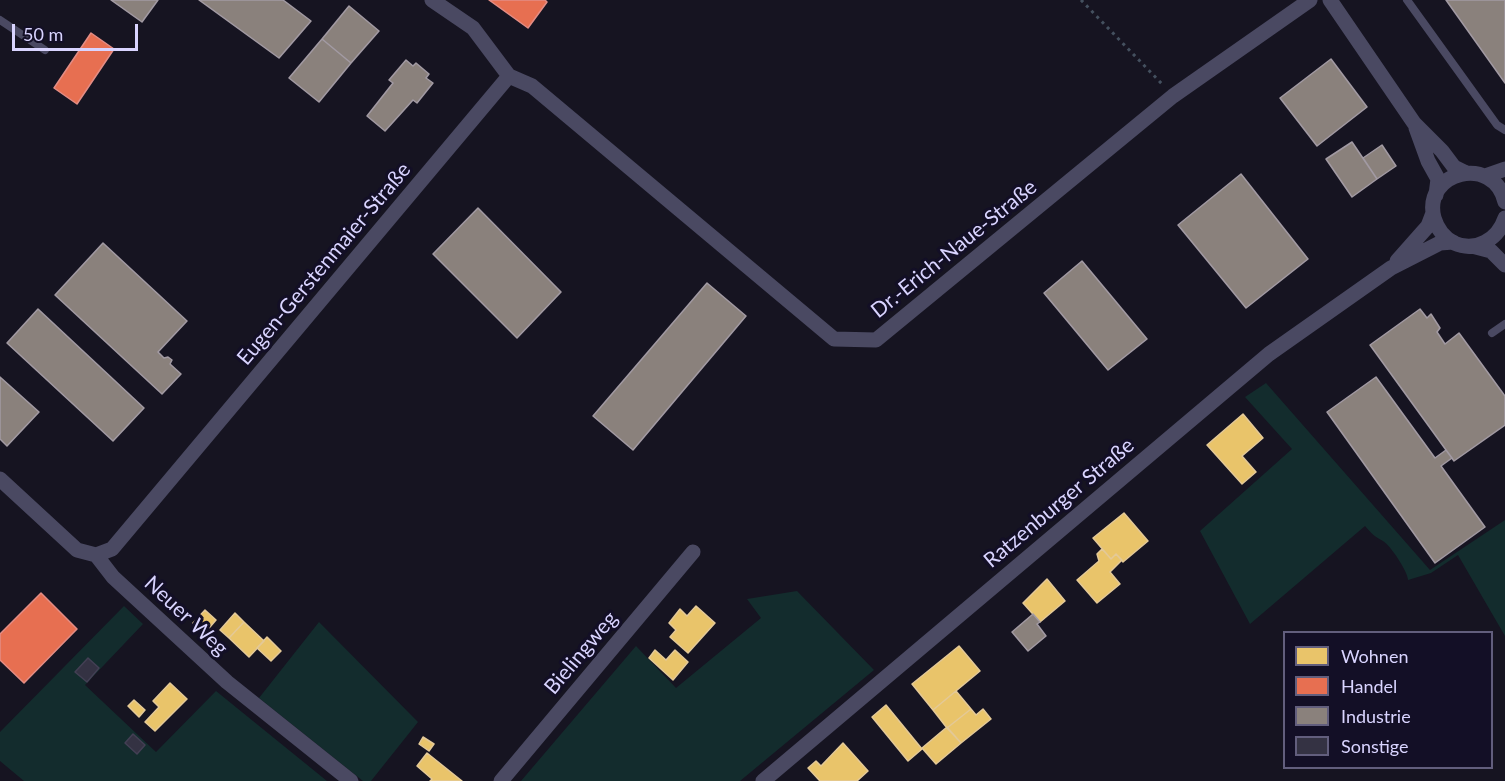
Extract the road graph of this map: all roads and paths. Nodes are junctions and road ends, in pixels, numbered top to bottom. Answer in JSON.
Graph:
{"nodes":[{"id":1,"x":432,"y":0,"type":"edge"},
{"id":2,"x":1081,"y":0,"type":"edge"},
{"id":3,"x":1310,"y":0,"type":"edge"},
{"id":4,"x":1330,"y":0,"type":"edge"},
{"id":5,"x":1407,"y":0,"type":"edge"},
{"id":6,"x":0,"y":20,"type":"edge"},
{"id":7,"x":45,"y":50,"type":"dead end"},
{"id":8,"x":510,"y":76,"type":"junction"},
{"id":9,"x":1173,"y":96,"type":"junction"},
{"id":10,"x":1414,"y":123,"type":"junction"},
{"id":11,"x":1505,"y":130,"type":"edge"},
{"id":12,"x":1505,"y":170,"type":"edge"},
{"id":13,"x":1466,"y":173,"type":"junction"},
{"id":14,"x":1485,"y":176,"type":"junction"},
{"id":15,"x":1436,"y":195,"type":"junction"},
{"id":16,"x":1505,"y":202,"type":"edge"},
{"id":17,"x":1433,"y":213,"type":"junction"},
{"id":18,"x":1504,"y":226,"type":"edge"},
{"id":19,"x":1453,"y":242,"type":"junction"},
{"id":20,"x":1472,"y":246,"type":"junction"},
{"id":21,"x":1505,"y":265,"type":"edge"},
{"id":22,"x":1391,"y":268,"type":"junction"},
{"id":23,"x":1505,"y":324,"type":"edge"},
{"id":24,"x":1492,"y":333,"type":"dead end"},
{"id":25,"x":0,"y":479,"type":"edge"},
{"id":26,"x":693,"y":552,"type":"dead end"},
{"id":27,"x":96,"y":555,"type":"junction"},
{"id":28,"x":351,"y":781,"type":"edge"},
{"id":29,"x":501,"y":781,"type":"edge"},
{"id":30,"x":763,"y":781,"type":"edge"}],
"edges":[{"from":1,"to":8,"type":"street"},
{"from":2,"to":9,"type":"path"},
{"from":3,"to":9,"type":"street","name":"Dr.-Erich-Naue-Straße"},
{"from":4,"to":10,"type":"street"},
{"from":5,"to":11,"type":"lane"},
{"from":6,"to":7,"type":"lane"},
{"from":8,"to":9,"type":"street","name":"Dr.-Erich-Naue-Straße"},
{"from":8,"to":27,"type":"street","name":"Eugen-Gerstenmaier-Straße"},
{"from":10,"to":13,"type":"street"},
{"from":10,"to":15,"type":"street"},
{"from":12,"to":14,"type":"street"},
{"from":13,"to":14,"type":"street"},
{"from":13,"to":15,"type":"street"},
{"from":14,"to":16,"type":"street"},
{"from":15,"to":17,"type":"street"},
{"from":17,"to":19,"type":"street"},
{"from":17,"to":22,"type":"street"},
{"from":18,"to":20,"type":"street"},
{"from":19,"to":20,"type":"street"},
{"from":19,"to":22,"type":"street"},
{"from":20,"to":21,"type":"street"},
{"from":22,"to":30,"type":"street","name":"Ratzenburger Straße"},
{"from":23,"to":24,"type":"lane"},
{"from":25,"to":27,"type":"street","name":"Neuer Weg"},
{"from":26,"to":29,"type":"street","name":"Bielingweg"},
{"from":27,"to":28,"type":"street","name":"Neuer Weg"}]}
